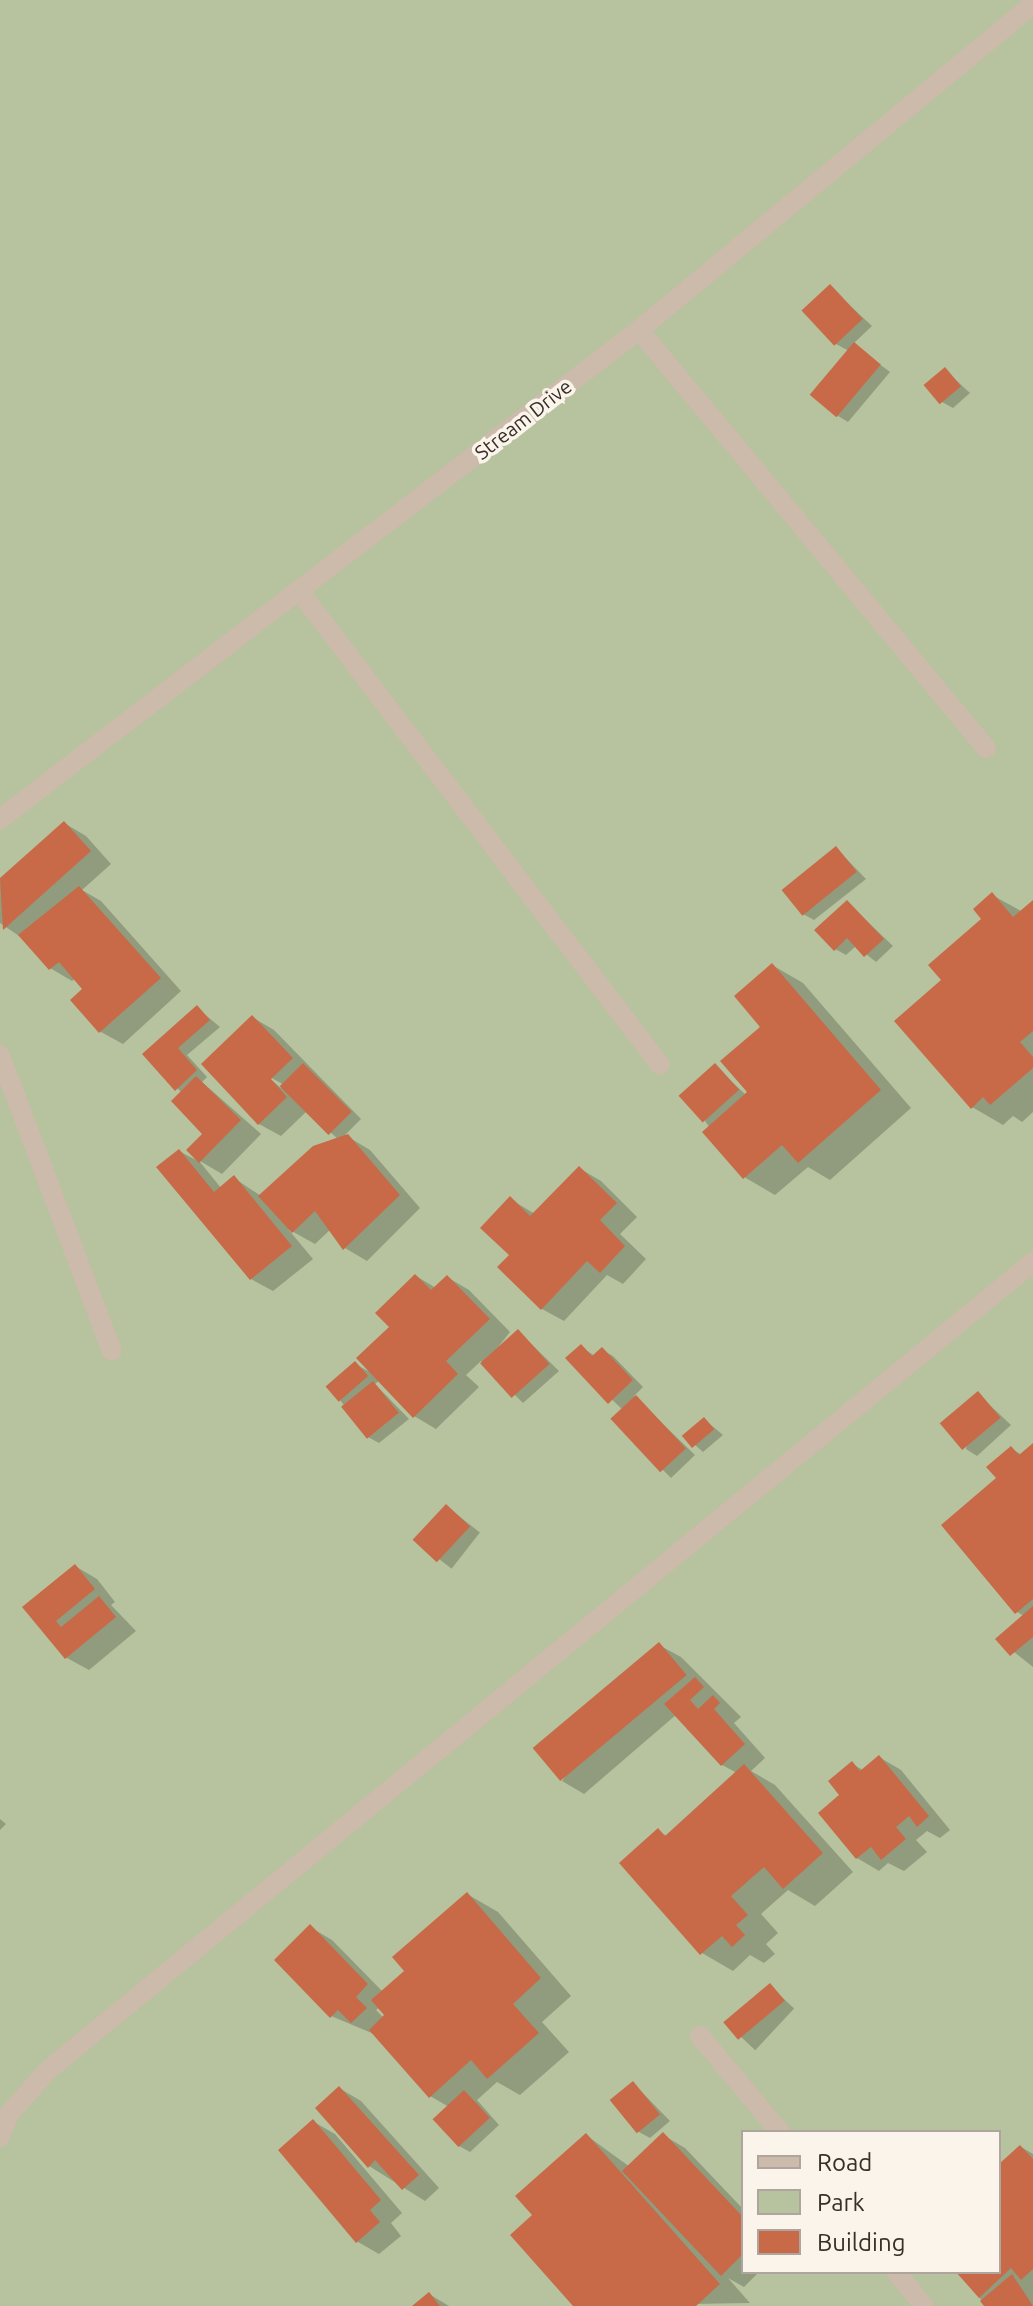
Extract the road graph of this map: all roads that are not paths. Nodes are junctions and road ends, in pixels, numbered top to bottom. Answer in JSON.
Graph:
{"nodes":[{"id":1,"x":1033,"y":4,"type":"edge"},
{"id":2,"x":639,"y":330,"type":"junction"},
{"id":3,"x":300,"y":592,"type":"junction"},
{"id":4,"x":986,"y":748,"type":"dead end"},
{"id":5,"x":0,"y":819,"type":"edge"},
{"id":6,"x":0,"y":1055,"type":"edge"},
{"id":7,"x":660,"y":1065,"type":"dead end"},
{"id":8,"x":1033,"y":1262,"type":"edge"},
{"id":9,"x":112,"y":1351,"type":"dead end"},
{"id":10,"x":700,"y":2036,"type":"dead end"},
{"id":11,"x":778,"y":2130,"type":"edge"},
{"id":12,"x":0,"y":2137,"type":"edge"},
{"id":13,"x":898,"y":2274,"type":"edge"},
{"id":14,"x":924,"y":2306,"type":"edge"}],
"edges":[{"from":1,"to":2,"type":"street","name":"Stream Drive"},
{"from":2,"to":3,"type":"street","name":"Stream Drive"},
{"from":2,"to":4,"type":"street"},
{"from":3,"to":5,"type":"street","name":"Stream Drive"},
{"from":3,"to":7,"type":"street"},
{"from":6,"to":9,"type":"street"},
{"from":8,"to":12,"type":"street"},
{"from":10,"to":11,"type":"street"},
{"from":13,"to":14,"type":"street"}]}
